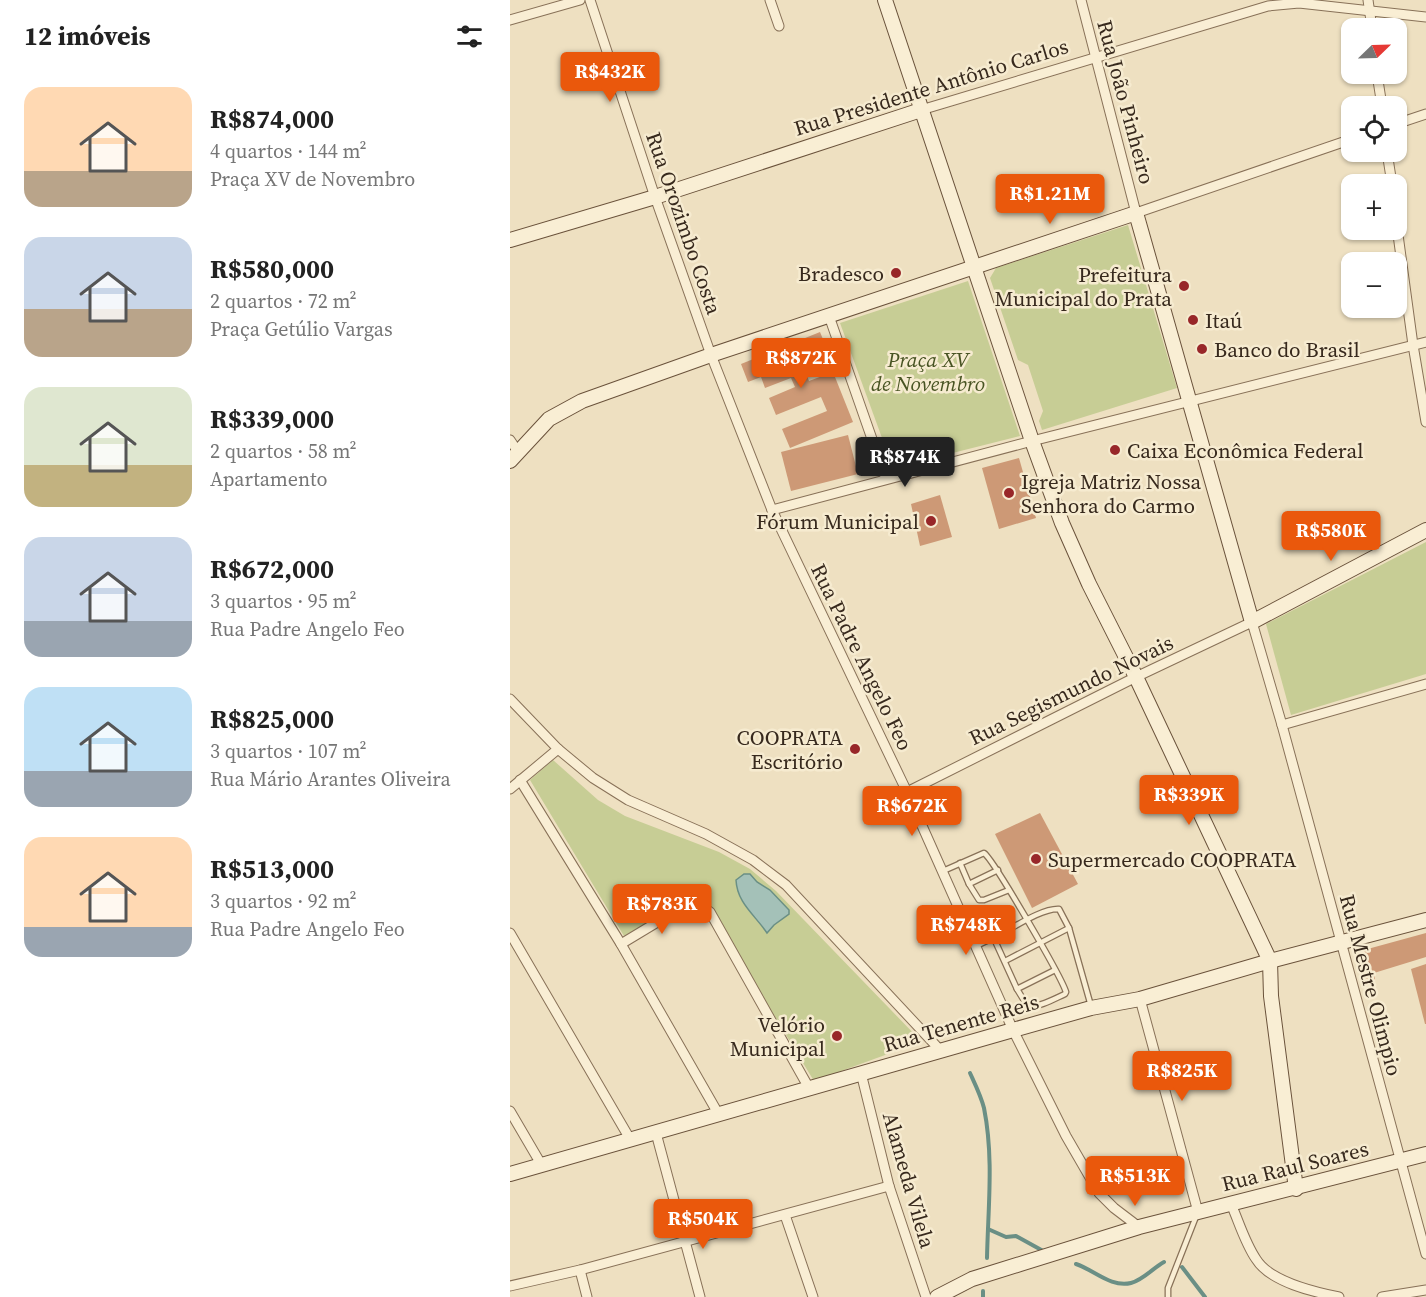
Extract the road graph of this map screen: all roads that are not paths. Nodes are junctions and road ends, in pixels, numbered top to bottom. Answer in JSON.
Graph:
{"nodes":[{"id":1,"x":580,"y":0,"type":"edge"},
{"id":2,"x":590,"y":0,"type":"edge"},
{"id":3,"x":770,"y":0,"type":"edge"},
{"id":4,"x":885,"y":0,"type":"edge"},
{"id":5,"x":1081,"y":0,"type":"edge"},
{"id":6,"x":1369,"y":4,"type":"edge"},
{"id":7,"x":1426,"y":16,"type":"edge"},
{"id":8,"x":510,"y":20,"type":"edge"},
{"id":9,"x":779,"y":26,"type":"dead end"},
{"id":10,"x":1096,"y":58,"type":"junction"},
{"id":11,"x":921,"y":110,"type":"junction"},
{"id":12,"x":1426,"y":114,"type":"edge"},
{"id":13,"x":1407,"y":120,"type":"edge"},
{"id":14,"x":1341,"y":143,"type":"edge"},
{"id":15,"x":655,"y":197,"type":"junction"},
{"id":16,"x":1136,"y":213,"type":"junction"},
{"id":17,"x":510,"y":240,"type":"edge"},
{"id":18,"x":1399,"y":240,"type":"edge"},
{"id":19,"x":974,"y":267,"type":"junction"},
{"id":20,"x":829,"y":316,"type":"junction"},
{"id":21,"x":1426,"y":342,"type":"edge"},
{"id":22,"x":1413,"y":345,"type":"junction"},
{"id":23,"x":711,"y":355,"type":"junction"},
{"id":24,"x":1190,"y":402,"type":"junction"},
{"id":25,"x":1426,"y":422,"type":"edge"},
{"id":26,"x":1032,"y":441,"type":"junction"},
{"id":27,"x":513,"y":451,"type":"edge"},
{"id":28,"x":886,"y":479,"type":"junction"},
{"id":29,"x":772,"y":510,"type":"junction"},
{"id":30,"x":1426,"y":530,"type":"edge"},
{"id":31,"x":1252,"y":622,"type":"junction"},
{"id":32,"x":1136,"y":677,"type":"junction"},
{"id":33,"x":1426,"y":684,"type":"edge"},
{"id":34,"x":510,"y":699,"type":"edge"},
{"id":35,"x":1282,"y":725,"type":"junction"},
{"id":36,"x":558,"y":749,"type":"junction"},
{"id":37,"x":520,"y":780,"type":"junction"},
{"id":38,"x":510,"y":789,"type":"edge"},
{"id":39,"x":907,"y":792,"type":"junction"},
{"id":40,"x":960,"y":863,"type":"junction"},
{"id":41,"x":998,"y":870,"type":"junction"},
{"id":42,"x":943,"y":871,"type":"junction"},
{"id":43,"x":969,"y":884,"type":"junction"},
{"id":44,"x":1009,"y":890,"type":"junction"},
{"id":45,"x":1426,"y":920,"type":"edge"},
{"id":46,"x":1026,"y":921,"type":"junction"},
{"id":47,"x":1069,"y":928,"type":"junction"},
{"id":48,"x":510,"y":933,"type":"edge"},
{"id":49,"x":997,"y":936,"type":"junction"},
{"id":50,"x":1039,"y":943,"type":"junction"},
{"id":51,"x":1341,"y":943,"type":"junction"},
{"id":52,"x":621,"y":944,"type":"junction"},
{"id":53,"x":976,"y":946,"type":"junction"},
{"id":54,"x":1005,"y":961,"type":"junction"},
{"id":55,"x":1270,"y":961,"type":"junction"},
{"id":56,"x":1055,"y":970,"type":"junction"},
{"id":57,"x":1017,"y":989,"type":"junction"},
{"id":58,"x":1140,"y":999,"type":"junction"},
{"id":59,"x":1091,"y":1008,"type":"junction"},
{"id":60,"x":1013,"y":1030,"type":"junction"},
{"id":61,"x":940,"y":1050,"type":"junction"},
{"id":62,"x":861,"y":1073,"type":"junction"},
{"id":63,"x":809,"y":1088,"type":"junction"},
{"id":64,"x":510,"y":1111,"type":"edge"},
{"id":65,"x":719,"y":1115,"type":"junction"},
{"id":66,"x":656,"y":1133,"type":"junction"},
{"id":67,"x":630,"y":1139,"type":"junction"},
{"id":68,"x":1426,"y":1154,"type":"edge"},
{"id":69,"x":1400,"y":1161,"type":"junction"},
{"id":70,"x":542,"y":1164,"type":"junction"},
{"id":71,"x":510,"y":1174,"type":"edge"},
{"id":72,"x":889,"y":1186,"type":"junction"},
{"id":73,"x":1296,"y":1189,"type":"junction"},
{"id":74,"x":1231,"y":1204,"type":"junction"},
{"id":75,"x":1198,"y":1212,"type":"junction"},
{"id":76,"x":785,"y":1215,"type":"junction"},
{"id":77,"x":1139,"y":1227,"type":"junction"},
{"id":78,"x":685,"y":1241,"type":"junction"},
{"id":79,"x":1426,"y":1254,"type":"edge"},
{"id":80,"x":580,"y":1270,"type":"junction"},
{"id":81,"x":510,"y":1286,"type":"edge"},
{"id":82,"x":1426,"y":1290,"type":"edge"},
{"id":83,"x":587,"y":1297,"type":"edge"},
{"id":84,"x":700,"y":1297,"type":"edge"},
{"id":85,"x":813,"y":1297,"type":"edge"},
{"id":86,"x":926,"y":1297,"type":"edge"},
{"id":87,"x":937,"y":1297,"type":"edge"},
{"id":88,"x":1168,"y":1297,"type":"edge"},
{"id":89,"x":1339,"y":1297,"type":"edge"},
{"id":90,"x":1382,"y":1297,"type":"edge"}],
"edges":[{"from":1,"to":8,"type":"street"},
{"from":2,"to":15,"type":"street","name":"Rua Orozimbo Costa"},
{"from":3,"to":9,"type":"street"},
{"from":4,"to":11,"type":"street"},
{"from":5,"to":10,"type":"street","name":"Rua João Pinheiro"},
{"from":6,"to":7,"type":"street","name":"Rua Presidente Antônio Carlos"},
{"from":6,"to":10,"type":"street","name":"Rua Presidente Antônio Carlos"},
{"from":10,"to":11,"type":"street","name":"Rua Presidente Antônio Carlos"},
{"from":10,"to":16,"type":"street","name":"Rua João Pinheiro"},
{"from":11,"to":15,"type":"street","name":"Rua Presidente Antônio Carlos"},
{"from":11,"to":19,"type":"street"},
{"from":12,"to":13,"type":"street"},
{"from":14,"to":16,"type":"street"},
{"from":15,"to":17,"type":"street","name":"Rua Presidente Antônio Carlos"},
{"from":15,"to":23,"type":"street","name":"Rua Orozimbo Costa"},
{"from":16,"to":19,"type":"street"},
{"from":16,"to":24,"type":"street"},
{"from":18,"to":22,"type":"street"},
{"from":19,"to":20,"type":"street"},
{"from":19,"to":26,"type":"street"},
{"from":20,"to":23,"type":"street"},
{"from":20,"to":28,"type":"street"},
{"from":21,"to":22,"type":"street"},
{"from":22,"to":24,"type":"street"},
{"from":22,"to":25,"type":"street"},
{"from":23,"to":27,"type":"street"},
{"from":23,"to":29,"type":"street"},
{"from":24,"to":26,"type":"street"},
{"from":24,"to":31,"type":"street"},
{"from":26,"to":28,"type":"street"},
{"from":26,"to":32,"type":"street"},
{"from":28,"to":29,"type":"street"},
{"from":29,"to":39,"type":"street","name":"Rua Padre Angelo Feo"},
{"from":30,"to":31,"type":"street"},
{"from":31,"to":32,"type":"street","name":"Rua Segismundo Novais"},
{"from":31,"to":35,"type":"street","name":"Rua Mestre Olimpio"},
{"from":32,"to":39,"type":"street","name":"Rua Segismundo Novais"},
{"from":32,"to":55,"type":"street"},
{"from":33,"to":35,"type":"street"},
{"from":34,"to":36,"type":"street"},
{"from":35,"to":51,"type":"street","name":"Rua Mestre Olimpio"},
{"from":36,"to":37,"type":"street"},
{"from":36,"to":61,"type":"street"},
{"from":37,"to":38,"type":"street"},
{"from":37,"to":52,"type":"street"},
{"from":39,"to":42,"type":"street","name":"Rua Padre Angelo Feo"},
{"from":40,"to":41,"type":"lane"},
{"from":40,"to":42,"type":"lane"},
{"from":40,"to":43,"type":"lane"},
{"from":41,"to":43,"type":"lane"},
{"from":41,"to":44,"type":"lane"},
{"from":42,"to":53,"type":"street","name":"Rua Padre Angelo Feo"},
{"from":43,"to":44,"type":"lane"},
{"from":44,"to":46,"type":"lane"},
{"from":45,"to":51,"type":"street","name":"Rua Tenente Reis"},
{"from":46,"to":47,"type":"lane"},
{"from":46,"to":49,"type":"lane"},
{"from":46,"to":50,"type":"lane"},
{"from":47,"to":50,"type":"lane"},
{"from":47,"to":59,"type":"lane"},
{"from":48,"to":67,"type":"street"},
{"from":49,"to":53,"type":"lane"},
{"from":49,"to":54,"type":"lane"},
{"from":50,"to":54,"type":"lane"},
{"from":50,"to":56,"type":"lane"},
{"from":51,"to":55,"type":"street","name":"Rua Tenente Reis"},
{"from":51,"to":69,"type":"street","name":"Rua Mestre Olimpio"},
{"from":52,"to":63,"type":"street"},
{"from":52,"to":65,"type":"street"},
{"from":53,"to":60,"type":"street","name":"Rua Padre Angelo Feo"},
{"from":54,"to":57,"type":"lane"},
{"from":55,"to":58,"type":"street","name":"Rua Tenente Reis"},
{"from":55,"to":73,"type":"street"},
{"from":56,"to":57,"type":"lane"},
{"from":56,"to":57,"type":"lane"},
{"from":58,"to":59,"type":"street","name":"Rua Tenente Reis"},
{"from":58,"to":75,"type":"street"},
{"from":59,"to":60,"type":"street","name":"Rua Tenente Reis"},
{"from":60,"to":61,"type":"street","name":"Rua Tenente Reis"},
{"from":60,"to":77,"type":"street","name":"Rua Padre Angelo Feo"},
{"from":61,"to":62,"type":"street","name":"Rua Tenente Reis"},
{"from":62,"to":63,"type":"street","name":"Rua Tenente Reis"},
{"from":62,"to":72,"type":"street","name":"Alameda Vilela"},
{"from":63,"to":65,"type":"street","name":"Rua Tenente Reis"},
{"from":64,"to":70,"type":"street"},
{"from":65,"to":66,"type":"street","name":"Rua Tenente Reis"},
{"from":66,"to":67,"type":"street","name":"Rua Tenente Reis"},
{"from":66,"to":78,"type":"street"},
{"from":67,"to":70,"type":"street","name":"Rua Tenente Reis"},
{"from":68,"to":69,"type":"street","name":"Rua Raul Soares"},
{"from":69,"to":73,"type":"street","name":"Rua Raul Soares"},
{"from":69,"to":79,"type":"street","name":"Rua Mestre Olimpio"},
{"from":70,"to":71,"type":"street","name":"Rua Tenente Reis"},
{"from":72,"to":76,"type":"street"},
{"from":72,"to":86,"type":"street","name":"Alameda Vilela"},
{"from":73,"to":74,"type":"street","name":"Rua Raul Soares"},
{"from":74,"to":75,"type":"street","name":"Rua Raul Soares"},
{"from":74,"to":89,"type":"street"},
{"from":75,"to":77,"type":"street","name":"Rua Raul Soares"},
{"from":75,"to":88,"type":"lane"},
{"from":76,"to":78,"type":"street"},
{"from":76,"to":85,"type":"street"},
{"from":77,"to":87,"type":"street","name":"Rua Raul Soares"},
{"from":78,"to":80,"type":"street"},
{"from":78,"to":84,"type":"street"},
{"from":80,"to":81,"type":"street"},
{"from":80,"to":83,"type":"street"},
{"from":82,"to":90,"type":"street"}]}
